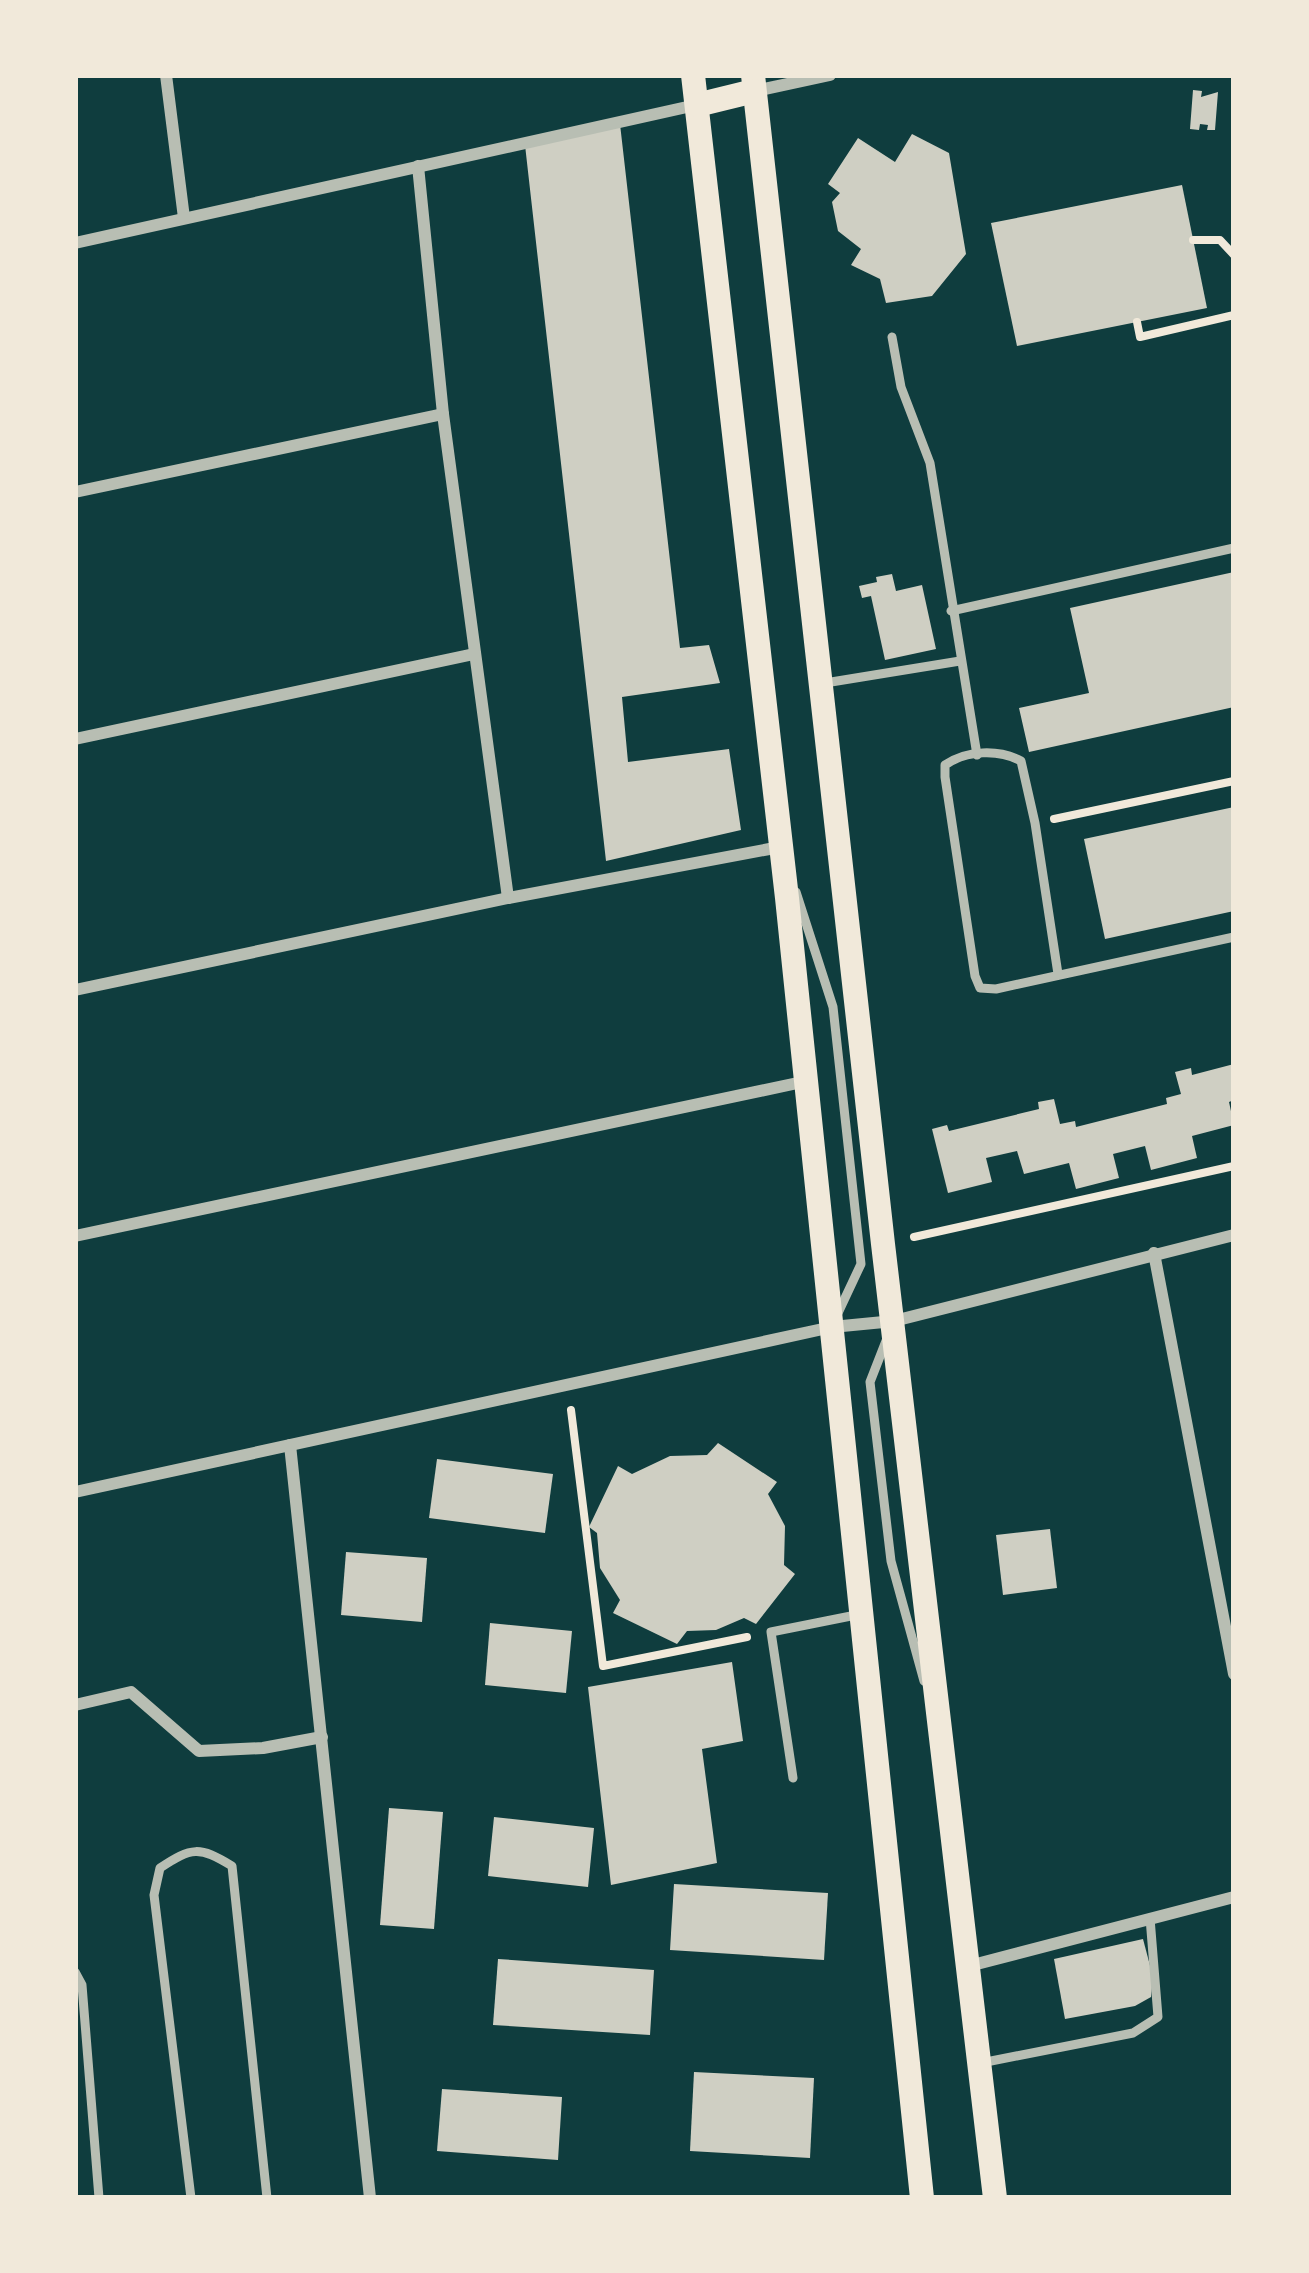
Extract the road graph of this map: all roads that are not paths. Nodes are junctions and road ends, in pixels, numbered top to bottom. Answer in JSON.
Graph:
{"nodes":[{"id":1,"x":166,"y":75,"type":"edge"},
{"id":2,"x":693,"y":75,"type":"edge"},
{"id":3,"x":830,"y":75,"type":"edge"},
{"id":4,"x":753,"y":83,"type":"edge"},
{"id":5,"x":697,"y":105,"type":"junction"},
{"id":6,"x":418,"y":166,"type":"junction"},
{"id":7,"x":184,"y":218,"type":"junction"},
{"id":8,"x":75,"y":243,"type":"edge"},
{"id":9,"x":892,"y":337,"type":"dead end"},
{"id":10,"x":443,"y":415,"type":"junction"},
{"id":11,"x":75,"y":492,"type":"edge"},
{"id":12,"x":1234,"y":548,"type":"edge"},
{"id":13,"x":951,"y":611,"type":"junction"},
{"id":14,"x":473,"y":654,"type":"junction"},
{"id":15,"x":960,"y":661,"type":"junction"},
{"id":16,"x":820,"y":683,"type":"junction"},
{"id":17,"x":75,"y":739,"type":"edge"},
{"id":18,"x":977,"y":755,"type":"junction"},
{"id":19,"x":782,"y":847,"type":"junction"},
{"id":20,"x":508,"y":898,"type":"junction"},
{"id":21,"x":1234,"y":938,"type":"edge"},
{"id":22,"x":1058,"y":974,"type":"junction"},
{"id":23,"x":75,"y":990,"type":"edge"},
{"id":24,"x":807,"y":1082,"type":"junction"},
{"id":25,"x":75,"y":1235,"type":"edge"},
{"id":26,"x":1234,"y":1235,"type":"edge"},
{"id":27,"x":1154,"y":1253,"type":"junction"},
{"id":28,"x":894,"y":1322,"type":"junction"},
{"id":29,"x":832,"y":1327,"type":"junction"},
{"id":30,"x":290,"y":1445,"type":"junction"},
{"id":31,"x":75,"y":1492,"type":"edge"},
{"id":32,"x":864,"y":1613,"type":"junction"},
{"id":33,"x":1234,"y":1674,"type":"edge"},
{"id":34,"x":75,"y":1705,"type":"edge"},
{"id":35,"x":322,"y":1737,"type":"junction"},
{"id":36,"x":793,"y":1778,"type":"dead end"},
{"id":37,"x":1234,"y":1897,"type":"edge"},
{"id":38,"x":1150,"y":1918,"type":"junction"},
{"id":39,"x":969,"y":1966,"type":"junction"},
{"id":40,"x":75,"y":1972,"type":"edge"},
{"id":41,"x":981,"y":2063,"type":"junction"},
{"id":42,"x":99,"y":2198,"type":"edge"},
{"id":43,"x":191,"y":2198,"type":"edge"},
{"id":44,"x":267,"y":2198,"type":"edge"},
{"id":45,"x":370,"y":2198,"type":"edge"},
{"id":46,"x":922,"y":2198,"type":"edge"},
{"id":47,"x":995,"y":2198,"type":"edge"}],
"edges":[{"from":1,"to":7,"type":"street"},
{"from":2,"to":5,"type":"main road"},
{"from":3,"to":4,"type":"street"},
{"from":4,"to":5,"type":"main road"},
{"from":4,"to":16,"type":"main road"},
{"from":5,"to":6,"type":"street"},
{"from":5,"to":19,"type":"main road"},
{"from":6,"to":7,"type":"street"},
{"from":6,"to":10,"type":"street"},
{"from":7,"to":8,"type":"street"},
{"from":9,"to":13,"type":"lane"},
{"from":10,"to":11,"type":"street"},
{"from":10,"to":14,"type":"street"},
{"from":12,"to":13,"type":"lane"},
{"from":13,"to":15,"type":"lane"},
{"from":14,"to":17,"type":"street"},
{"from":14,"to":20,"type":"street"},
{"from":15,"to":16,"type":"lane"},
{"from":15,"to":18,"type":"lane"},
{"from":16,"to":28,"type":"main road"},
{"from":18,"to":22,"type":"lane"},
{"from":18,"to":22,"type":"lane"},
{"from":19,"to":20,"type":"street"},
{"from":19,"to":24,"type":"main road"},
{"from":19,"to":29,"type":"lane"},
{"from":20,"to":23,"type":"street"},
{"from":21,"to":22,"type":"lane"},
{"from":24,"to":25,"type":"street"},
{"from":24,"to":29,"type":"main road"},
{"from":26,"to":27,"type":"street"},
{"from":27,"to":28,"type":"street"},
{"from":27,"to":33,"type":"street"},
{"from":28,"to":29,"type":"street"},
{"from":28,"to":39,"type":"main road"},
{"from":29,"to":30,"type":"street"},
{"from":29,"to":32,"type":"main road"},
{"from":30,"to":31,"type":"street"},
{"from":30,"to":35,"type":"street"},
{"from":32,"to":36,"type":"lane"},
{"from":32,"to":46,"type":"main road"},
{"from":34,"to":35,"type":"street"},
{"from":35,"to":45,"type":"street"},
{"from":37,"to":38,"type":"street"},
{"from":38,"to":39,"type":"street"},
{"from":38,"to":41,"type":"lane"},
{"from":39,"to":41,"type":"main road"},
{"from":40,"to":42,"type":"lane"},
{"from":41,"to":47,"type":"main road"},
{"from":43,"to":44,"type":"lane"}]}
